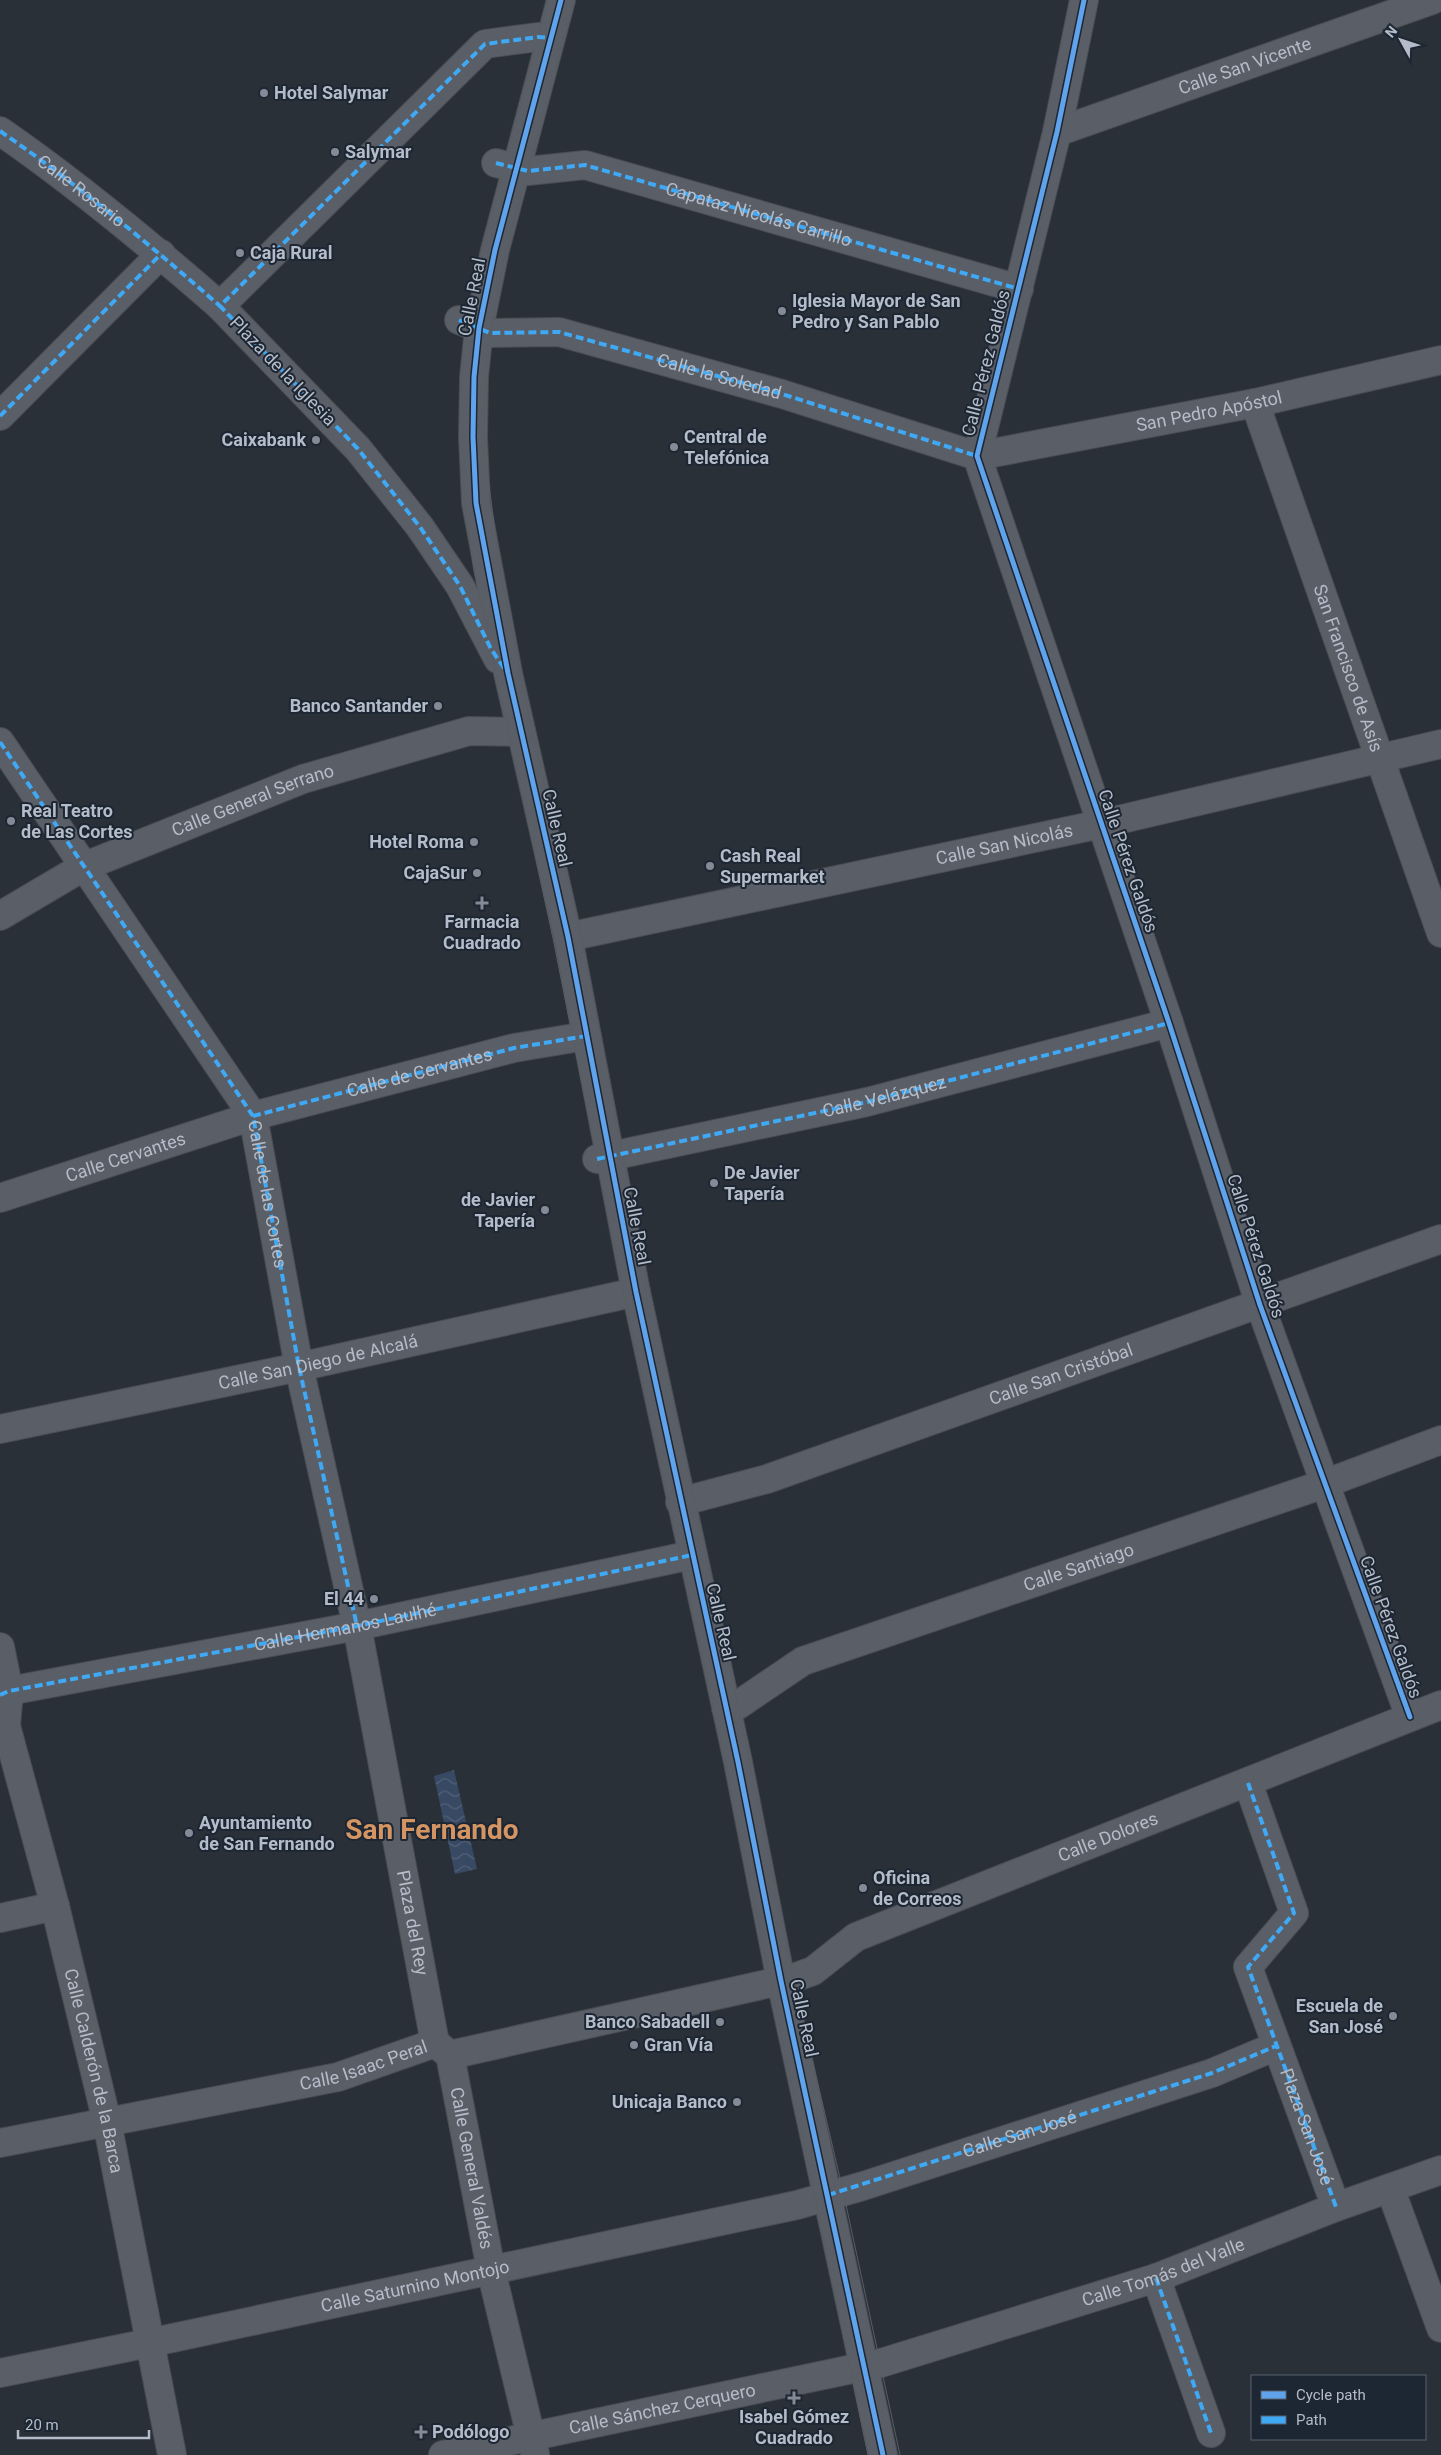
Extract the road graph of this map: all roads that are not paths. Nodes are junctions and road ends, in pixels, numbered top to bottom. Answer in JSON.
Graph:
{"nodes":[{"id":1,"x":561,"y":0,"type":"edge"},
{"id":2,"x":1084,"y":0,"type":"edge"},
{"id":3,"x":1432,"y":0,"type":"edge"},
{"id":4,"x":550,"y":38,"type":"junction"},
{"id":5,"x":0,"y":131,"type":"edge"},
{"id":6,"x":1057,"y":132,"type":"junction"},
{"id":7,"x":506,"y":165,"type":"junction"},
{"id":8,"x":161,"y":254,"type":"junction"},
{"id":9,"x":1019,"y":289,"type":"junction"},
{"id":10,"x":220,"y":306,"type":"junction"},
{"id":11,"x":469,"y":324,"type":"junction"},
{"id":12,"x":1441,"y":360,"type":"edge"},
{"id":13,"x":1255,"y":403,"type":"junction"},
{"id":14,"x":0,"y":416,"type":"edge"},
{"id":15,"x":977,"y":456,"type":"junction"},
{"id":16,"x":508,"y":674,"type":"junction"},
{"id":17,"x":521,"y":732,"type":"junction"},
{"id":18,"x":0,"y":742,"type":"edge"},
{"id":19,"x":1441,"y":744,"type":"edge"},
{"id":20,"x":1380,"y":758,"type":"junction"},
{"id":21,"x":1101,"y":824,"type":"junction"},
{"id":22,"x":83,"y":867,"type":"junction"},
{"id":23,"x":0,"y":916,"type":"edge"},
{"id":24,"x":1441,"y":933,"type":"edge"},
{"id":25,"x":568,"y":937,"type":"junction"},
{"id":26,"x":1169,"y":1022,"type":"junction"},
{"id":27,"x":586,"y":1036,"type":"junction"},
{"id":28,"x":253,"y":1116,"type":"junction"},
{"id":29,"x":604,"y":1158,"type":"junction"},
{"id":30,"x":0,"y":1198,"type":"edge"},
{"id":31,"x":1441,"y":1239,"type":"edge"},
{"id":32,"x":636,"y":1292,"type":"junction"},
{"id":33,"x":1260,"y":1306,"type":"junction"},
{"id":34,"x":298,"y":1367,"type":"junction"},
{"id":35,"x":0,"y":1429,"type":"edge"},
{"id":36,"x":1441,"y":1440,"type":"edge"},
{"id":37,"x":1324,"y":1484,"type":"junction"},
{"id":38,"x":680,"y":1502,"type":"junction"},
{"id":39,"x":692,"y":1555,"type":"junction"},
{"id":40,"x":357,"y":1626,"type":"junction"},
{"id":41,"x":0,"y":1647,"type":"edge"},
{"id":42,"x":4,"y":1693,"type":"edge"},
{"id":43,"x":1441,"y":1705,"type":"edge"},
{"id":44,"x":726,"y":1708,"type":"junction"},
{"id":45,"x":1410,"y":1717,"type":"junction"},
{"id":46,"x":1248,"y":1783,"type":"junction"},
{"id":47,"x":55,"y":1906,"type":"junction"},
{"id":48,"x":0,"y":1918,"type":"edge"},
{"id":49,"x":781,"y":1981,"type":"junction"},
{"id":50,"x":1276,"y":2046,"type":"junction"},
{"id":51,"x":442,"y":2049,"type":"junction"},
{"id":52,"x":1212,"y":2073,"type":"joint"},
{"id":53,"x":107,"y":2122,"type":"junction"},
{"id":54,"x":0,"y":2144,"type":"edge"},
{"id":55,"x":1441,"y":2170,"type":"edge"},
{"id":56,"x":1390,"y":2188,"type":"junction"},
{"id":57,"x":828,"y":2195,"type":"junction"},
{"id":58,"x":1336,"y":2208,"type":"junction"},
{"id":59,"x":491,"y":2270,"type":"junction"},
{"id":60,"x":1156,"y":2278,"type":"junction"},
{"id":61,"x":1441,"y":2328,"type":"edge"},
{"id":62,"x":149,"y":2343,"type":"junction"},
{"id":63,"x":872,"y":2365,"type":"junction"},
{"id":64,"x":0,"y":2373,"type":"edge"},
{"id":65,"x":1211,"y":2433,"type":"dead end"},
{"id":66,"x":533,"y":2446,"type":"edge"},
{"id":67,"x":172,"y":2455,"type":"edge"},
{"id":68,"x":443,"y":2455,"type":"edge"},
{"id":69,"x":883,"y":2455,"type":"edge"}],
"edges":[{"from":1,"to":4,"type":"street","name":"Calle Real"},
{"from":2,"to":6,"type":"street","name":"Calle Pérez Galdós"},
{"from":3,"to":6,"type":"street","name":"Calle San Vicente"},
{"from":4,"to":7,"type":"street","name":"Calle Real"},
{"from":4,"to":10,"type":"street","name":"Plaza de la Iglesia"},
{"from":5,"to":8,"type":"street","name":"Calle Rosario"},
{"from":6,"to":9,"type":"street","name":"Calle Pérez Galdós"},
{"from":7,"to":9,"type":"street","name":"Capataz Nicolás Carrillo"},
{"from":7,"to":11,"type":"street","name":"Calle Real"},
{"from":8,"to":10,"type":"street","name":"Calle Rosario"},
{"from":8,"to":14,"type":"street"},
{"from":9,"to":15,"type":"street","name":"Calle Pérez Galdós"},
{"from":10,"to":16,"type":"street","name":"Plaza de la Iglesia"},
{"from":11,"to":15,"type":"street","name":"Calle la Soledad"},
{"from":11,"to":16,"type":"street","name":"Calle Real"},
{"from":12,"to":13,"type":"street","name":"San Pedro Apóstol"},
{"from":13,"to":15,"type":"street","name":"San Pedro Apóstol"},
{"from":13,"to":20,"type":"street","name":"San Francisco de Asís"},
{"from":15,"to":21,"type":"street","name":"Calle Pérez Galdós"},
{"from":16,"to":17,"type":"street","name":"Calle Real"},
{"from":17,"to":22,"type":"street","name":"Calle General Serrano"},
{"from":17,"to":25,"type":"street","name":"Calle Real"},
{"from":18,"to":22,"type":"street","name":"Calle de las Cortes"},
{"from":19,"to":20,"type":"street","name":"Calle San Nicolás"},
{"from":20,"to":21,"type":"street","name":"Calle San Nicolás"},
{"from":20,"to":24,"type":"street","name":"San Francisco de Asís"},
{"from":21,"to":25,"type":"street","name":"Calle San Nicolás"},
{"from":21,"to":26,"type":"street","name":"Calle Pérez Galdós"},
{"from":22,"to":23,"type":"street","name":"Calle General Serrano"},
{"from":22,"to":28,"type":"street","name":"Calle de las Cortes"},
{"from":25,"to":27,"type":"street","name":"Calle Real"},
{"from":26,"to":29,"type":"street","name":"Calle Velázquez"},
{"from":26,"to":33,"type":"street","name":"Calle Pérez Galdós"},
{"from":27,"to":28,"type":"street","name":"Calle de Cervantes"},
{"from":27,"to":29,"type":"street","name":"Calle Real"},
{"from":28,"to":30,"type":"street","name":"Calle Cervantes"},
{"from":28,"to":34,"type":"street","name":"Calle de las Cortes"},
{"from":29,"to":32,"type":"street","name":"Calle Real"},
{"from":31,"to":33,"type":"street","name":"Calle San Cristóbal"},
{"from":32,"to":34,"type":"street","name":"Calle San Diego de Alcalá"},
{"from":32,"to":38,"type":"street","name":"Calle Real"},
{"from":33,"to":37,"type":"street","name":"Calle Pérez Galdós"},
{"from":33,"to":38,"type":"street","name":"Calle San Cristóbal"},
{"from":34,"to":35,"type":"street","name":"Calle San Diego de Alcalá"},
{"from":34,"to":40,"type":"street","name":"Calle de las Cortes"},
{"from":36,"to":37,"type":"street","name":"Calle Santiago"},
{"from":37,"to":44,"type":"street","name":"Calle Santiago"},
{"from":37,"to":45,"type":"street","name":"Calle Pérez Galdós"},
{"from":38,"to":39,"type":"street","name":"Calle Real"},
{"from":39,"to":40,"type":"street","name":"Calle Hermanos Laulhé"},
{"from":39,"to":44,"type":"street","name":"Calle Real"},
{"from":40,"to":42,"type":"street","name":"Calle Hermanos Laulhé"},
{"from":40,"to":51,"type":"street","name":"Plaza del Rey"},
{"from":41,"to":42,"type":"street","name":"Calle Calderón de la Barca"},
{"from":42,"to":47,"type":"street","name":"Calle Calderón de la Barca"},
{"from":43,"to":45,"type":"street","name":"Calle Dolores"},
{"from":44,"to":49,"type":"street","name":"Calle Real"},
{"from":45,"to":46,"type":"street","name":"Calle Dolores"},
{"from":46,"to":49,"type":"street","name":"Calle Dolores"},
{"from":46,"to":50,"type":"street","name":"Plaza San José"},
{"from":47,"to":48,"type":"street"},
{"from":47,"to":53,"type":"street","name":"Calle Calderón de la Barca"},
{"from":49,"to":51,"type":"street","name":"Calle Isaac Peral"},
{"from":49,"to":57,"type":"street","name":"Calle Real"},
{"from":50,"to":52,"type":"street","name":"Plaza San José"},
{"from":50,"to":58,"type":"street","name":"Plaza San José"},
{"from":51,"to":53,"type":"street","name":"Calle Isaac Peral"},
{"from":51,"to":59,"type":"street","name":"Calle General Valdés"},
{"from":52,"to":57,"type":"street","name":"Calle San José"},
{"from":53,"to":54,"type":"street","name":"Calle Isaac Peral"},
{"from":53,"to":62,"type":"street","name":"Calle Calderón de la Barca"},
{"from":55,"to":56,"type":"street","name":"Calle Tomás del Valle"},
{"from":56,"to":58,"type":"street","name":"Calle Tomás del Valle"},
{"from":56,"to":61,"type":"street"},
{"from":57,"to":59,"type":"street","name":"Calle Saturnino Montojo"},
{"from":57,"to":63,"type":"street","name":"Calle Real"},
{"from":58,"to":60,"type":"street","name":"Calle Tomás del Valle"},
{"from":59,"to":62,"type":"street","name":"Calle Saturnino Montojo"},
{"from":59,"to":66,"type":"street","name":"Calle General Valdés"},
{"from":60,"to":63,"type":"street","name":"Calle Tomás del Valle"},
{"from":60,"to":65,"type":"street"},
{"from":62,"to":64,"type":"street","name":"Calle Saturnino Montojo"},
{"from":62,"to":67,"type":"street","name":"Calle Calderón de la Barca"},
{"from":63,"to":66,"type":"street","name":"Calle Sánchez Cerquero"},
{"from":63,"to":69,"type":"street","name":"Calle Real"},
{"from":66,"to":68,"type":"street","name":"Calle Sánchez Cerquero"}]}
